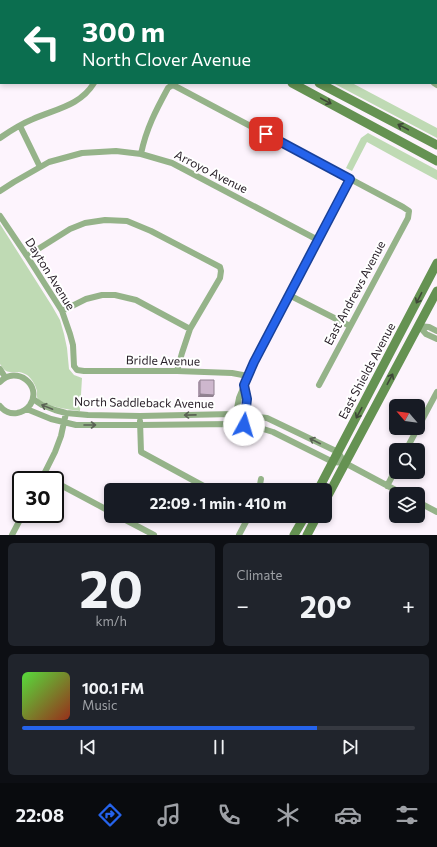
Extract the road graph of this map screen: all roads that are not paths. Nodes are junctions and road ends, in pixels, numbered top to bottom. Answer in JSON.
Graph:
{"nodes":[{"id":1,"x":93,"y":84,"type":"edge"},
{"id":2,"x":294,"y":84,"type":"edge"},
{"id":3,"x":321,"y":84,"type":"edge"},
{"id":4,"x":20,"y":126,"type":"junction"},
{"id":5,"x":0,"y":138,"type":"edge"},
{"id":6,"x":437,"y":146,"type":"edge"},
{"id":7,"x":141,"y":154,"type":"junction"},
{"id":8,"x":437,"y":161,"type":"edge"},
{"id":9,"x":40,"y":167,"type":"junction"},
{"id":10,"x":350,"y":179,"type":"junction"},
{"id":11,"x":0,"y":191,"type":"edge"},
{"id":12,"x":0,"y":216,"type":"edge"},
{"id":13,"x":318,"y":240,"type":"junction"},
{"id":14,"x":27,"y":256,"type":"junction"},
{"id":15,"x":437,"y":264,"type":"edge"},
{"id":16,"x":437,"y":291,"type":"edge"},
{"id":17,"x":289,"y":295,"type":"junction"},
{"id":18,"x":62,"y":312,"type":"junction"},
{"id":19,"x":350,"y":326,"type":"junction"},
{"id":20,"x":419,"y":326,"type":"junction"},
{"id":21,"x":190,"y":329,"type":"junction"},
{"id":22,"x":437,"y":331,"type":"edge"},
{"id":23,"x":437,"y":339,"type":"edge"},
{"id":24,"x":0,"y":369,"type":"edge"},
{"id":25,"x":77,"y":370,"type":"joint"},
{"id":26,"x":177,"y":371,"type":"junction"},
{"id":27,"x":248,"y":376,"type":"junction"},
{"id":28,"x":5,"y":377,"type":"junction"},
{"id":29,"x":0,"y":382,"type":"edge"},
{"id":30,"x":244,"y":385,"type":"junction"},
{"id":31,"x":319,"y":385,"type":"dead end"},
{"id":32,"x":437,"y":392,"type":"edge"},
{"id":33,"x":33,"y":399,"type":"junction"},
{"id":34,"x":1,"y":409,"type":"edge"},
{"id":35,"x":26,"y":410,"type":"junction"},
{"id":36,"x":66,"y":413,"type":"junction"},
{"id":37,"x":235,"y":415,"type":"junction"},
{"id":38,"x":140,"y":416,"type":"junction"},
{"id":39,"x":246,"y":416,"type":"junction"},
{"id":40,"x":64,"y":423,"type":"junction"},
{"id":41,"x":234,"y":424,"type":"junction"},
{"id":42,"x":140,"y":425,"type":"junction"},
{"id":43,"x":244,"y":425,"type":"junction"},
{"id":44,"x":410,"y":443,"type":"edge"},
{"id":45,"x":338,"y":452,"type":"junction"},
{"id":46,"x":333,"y":462,"type":"junction"},
{"id":47,"x":345,"y":463,"type":"junction"},
{"id":48,"x":46,"y":471,"type":"edge"},
{"id":49,"x":261,"y":479,"type":"dead end"},
{"id":50,"x":391,"y":479,"type":"edge"},
{"id":51,"x":198,"y":483,"type":"edge"},
{"id":52,"x":261,"y":483,"type":"edge"},
{"id":53,"x":322,"y":483,"type":"edge"},
{"id":54,"x":387,"y":486,"type":"joint"},
{"id":55,"x":64,"y":487,"type":"edge"},
{"id":56,"x":332,"y":488,"type":"edge"},
{"id":57,"x":425,"y":506,"type":"edge"},
{"id":58,"x":104,"y":508,"type":"edge"},
{"id":59,"x":437,"y":512,"type":"edge"},
{"id":60,"x":18,"y":523,"type":"edge"},
{"id":61,"x":131,"y":523,"type":"edge"},
{"id":62,"x":246,"y":523,"type":"edge"},
{"id":63,"x":301,"y":523,"type":"edge"},
{"id":64,"x":313,"y":523,"type":"edge"},
{"id":65,"x":12,"y":535,"type":"edge"},
{"id":66,"x":154,"y":535,"type":"edge"},
{"id":67,"x":239,"y":535,"type":"edge"},
{"id":68,"x":294,"y":535,"type":"edge"},
{"id":69,"x":307,"y":535,"type":"edge"}],
"edges":[{"from":1,"to":4,"type":"street"},
{"from":2,"to":8,"type":"main road","one_way":true},
{"from":6,"to":3,"type":"main road","one_way":true},
{"from":4,"to":5,"type":"street"},
{"from":4,"to":9,"type":"street"},
{"from":7,"to":9,"type":"street","name":"Arroyo Avenue"},
{"from":7,"to":10,"type":"street"},
{"from":7,"to":13,"type":"street","name":"Arroyo Avenue"},
{"from":9,"to":11,"type":"street","name":"Arroyo Avenue"},
{"from":10,"to":13,"type":"street"},
{"from":10,"to":19,"type":"street","name":"East Andrews Avenue"},
{"from":12,"to":14,"type":"street","name":"Dayton Avenue"},
{"from":13,"to":17,"type":"street"},
{"from":14,"to":18,"type":"street","name":"Dayton Avenue"},
{"from":14,"to":21,"type":"street"},
{"from":15,"to":45,"type":"main road","name":"East Shields Avenue","one_way":true},
{"from":16,"to":20,"type":"main road","name":"East Shields Avenue"},
{"from":17,"to":19,"type":"street"},
{"from":17,"to":27,"type":"street"},
{"from":18,"to":21,"type":"street"},
{"from":18,"to":25,"type":"street","name":"Dayton Avenue"},
{"from":19,"to":31,"type":"street","name":"East Andrews Avenue"},
{"from":20,"to":22,"type":"street"},
{"from":20,"to":23,"type":"street"},
{"from":47,"to":20,"type":"main road","name":"East Shields Avenue","one_way":true},
{"from":21,"to":26,"type":"street"},
{"from":24,"to":28,"type":"street"},
{"from":25,"to":26,"type":"street","name":"Bridle Avenue"},
{"from":26,"to":27,"type":"street","name":"Bridle Avenue"},
{"from":27,"to":30,"type":"street"},
{"from":28,"to":29,"type":"street"},
{"from":28,"to":33,"type":"street"},
{"from":30,"to":37,"type":"street"},
{"from":30,"to":39,"type":"street"},
{"from":32,"to":44,"type":"street"},
{"from":33,"to":35,"type":"street"},
{"from":36,"to":33,"type":"street","name":"North Saddleback Avenue","one_way":true},
{"from":34,"to":35,"type":"street"},
{"from":35,"to":40,"type":"street","name":"North Saddleback Avenue"},
{"from":36,"to":38,"type":"street","name":"North Saddleback Avenue"},
{"from":36,"to":40,"type":"street"},
{"from":37,"to":38,"type":"street","name":"North Saddleback Avenue","one_way":true},
{"from":37,"to":39,"type":"street","name":"North Saddleback Avenue"},
{"from":37,"to":41,"type":"street"},
{"from":38,"to":42,"type":"street"},
{"from":39,"to":43,"type":"street"},
{"from":45,"to":39,"type":"street","name":"North Saddleback Avenue","one_way":true},
{"from":40,"to":42,"type":"street","name":"North Saddleback Avenue","one_way":true},
{"from":40,"to":48,"type":"street"},
{"from":41,"to":42,"type":"street","name":"North Saddleback Avenue"},
{"from":41,"to":43,"type":"street","name":"North Saddleback Avenue"},
{"from":42,"to":51,"type":"street"},
{"from":43,"to":46,"type":"street","name":"North Saddleback Avenue"},
{"from":45,"to":46,"type":"main road","name":"East Shields Avenue"},
{"from":45,"to":47,"type":"street"},
{"from":46,"to":47,"type":"street","name":"North Saddleback Avenue"},
{"from":46,"to":53,"type":"main road","name":"East Shields Avenue"},
{"from":47,"to":54,"type":"street"},
{"from":47,"to":56,"type":"main road","name":"East Shields Avenue"},
{"from":49,"to":52,"type":"street"},
{"from":50,"to":54,"type":"street"},
{"from":55,"to":58,"type":"street"},
{"from":57,"to":59,"type":"street"},
{"from":60,"to":65,"type":"street"},
{"from":61,"to":66,"type":"street"},
{"from":62,"to":67,"type":"street"},
{"from":63,"to":68,"type":"main road"},
{"from":64,"to":69,"type":"main road"}]}
